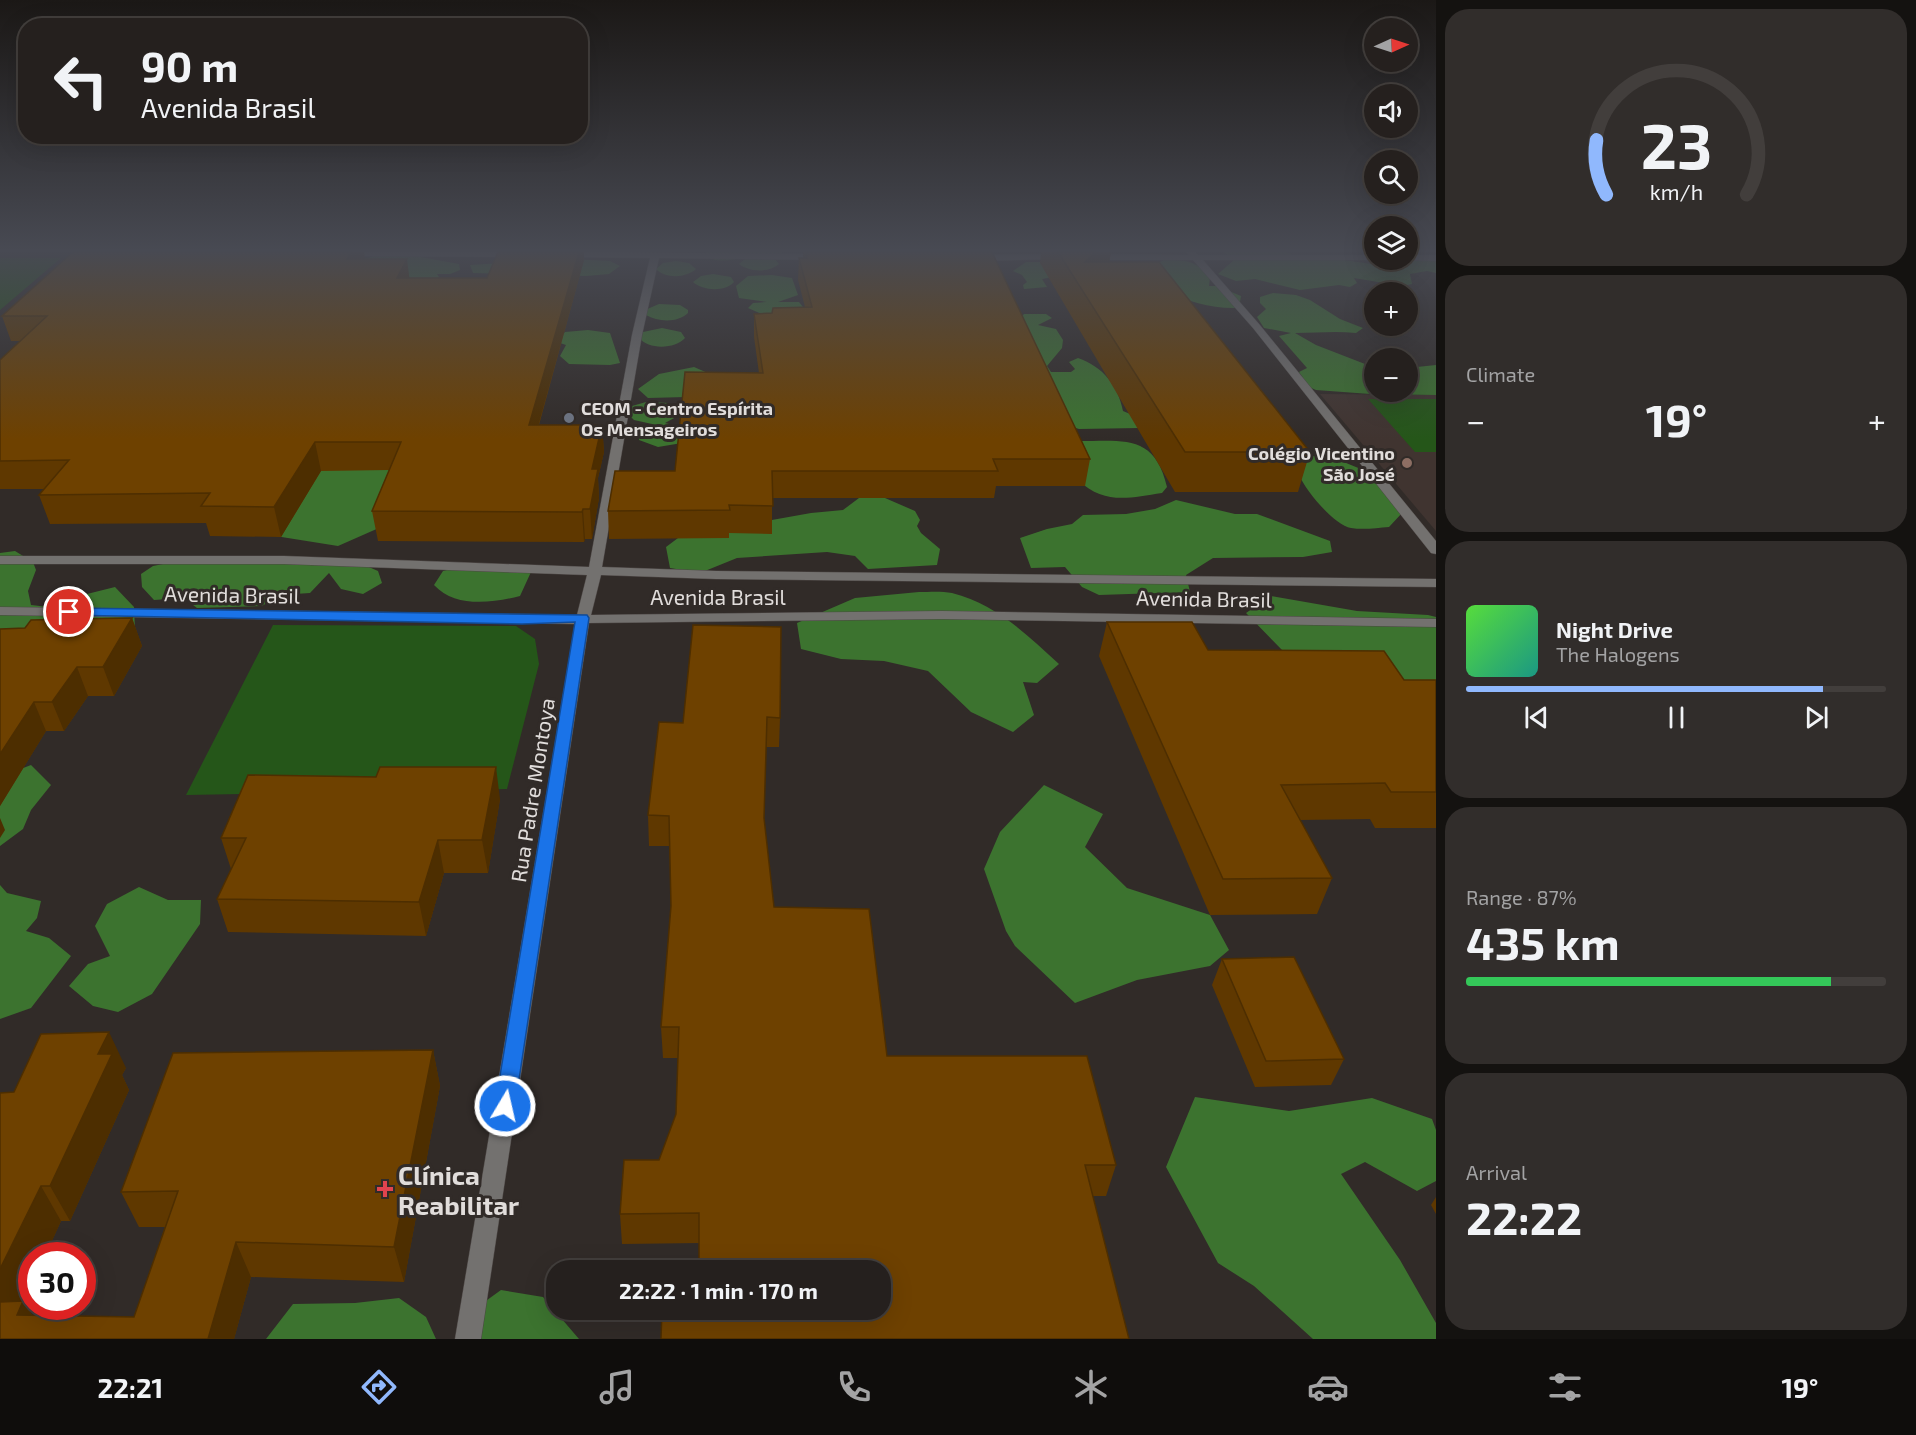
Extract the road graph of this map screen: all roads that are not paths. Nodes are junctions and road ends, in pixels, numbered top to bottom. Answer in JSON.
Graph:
{"nodes":[{"id":1,"x":642,"y":314,"type":"edge"},
{"id":2,"x":1246,"y":314,"type":"edge"},
{"id":3,"x":1436,"y":550,"type":"edge"},
{"id":4,"x":0,"y":560,"type":"edge"},
{"id":5,"x":595,"y":570,"type":"junction"},
{"id":6,"x":1436,"y":583,"type":"edge"},
{"id":7,"x":0,"y":611,"type":"edge"},
{"id":8,"x":583,"y":618,"type":"junction"},
{"id":9,"x":1436,"y":623,"type":"edge"},
{"id":10,"x":468,"y":1339,"type":"edge"}],
"edges":[{"from":1,"to":5,"type":"street","name":"Rua Padre Montoya"},
{"from":2,"to":3,"type":"street"},
{"from":4,"to":5,"type":"street","name":"Avenida Brasil"},
{"from":5,"to":6,"type":"street","name":"Avenida Brasil"},
{"from":5,"to":8,"type":"street","name":"Rua Padre Montoya"},
{"from":7,"to":8,"type":"street","name":"Avenida Brasil"},
{"from":8,"to":9,"type":"street","name":"Avenida Brasil"},
{"from":8,"to":10,"type":"street","name":"Rua Padre Montoya"}]}
